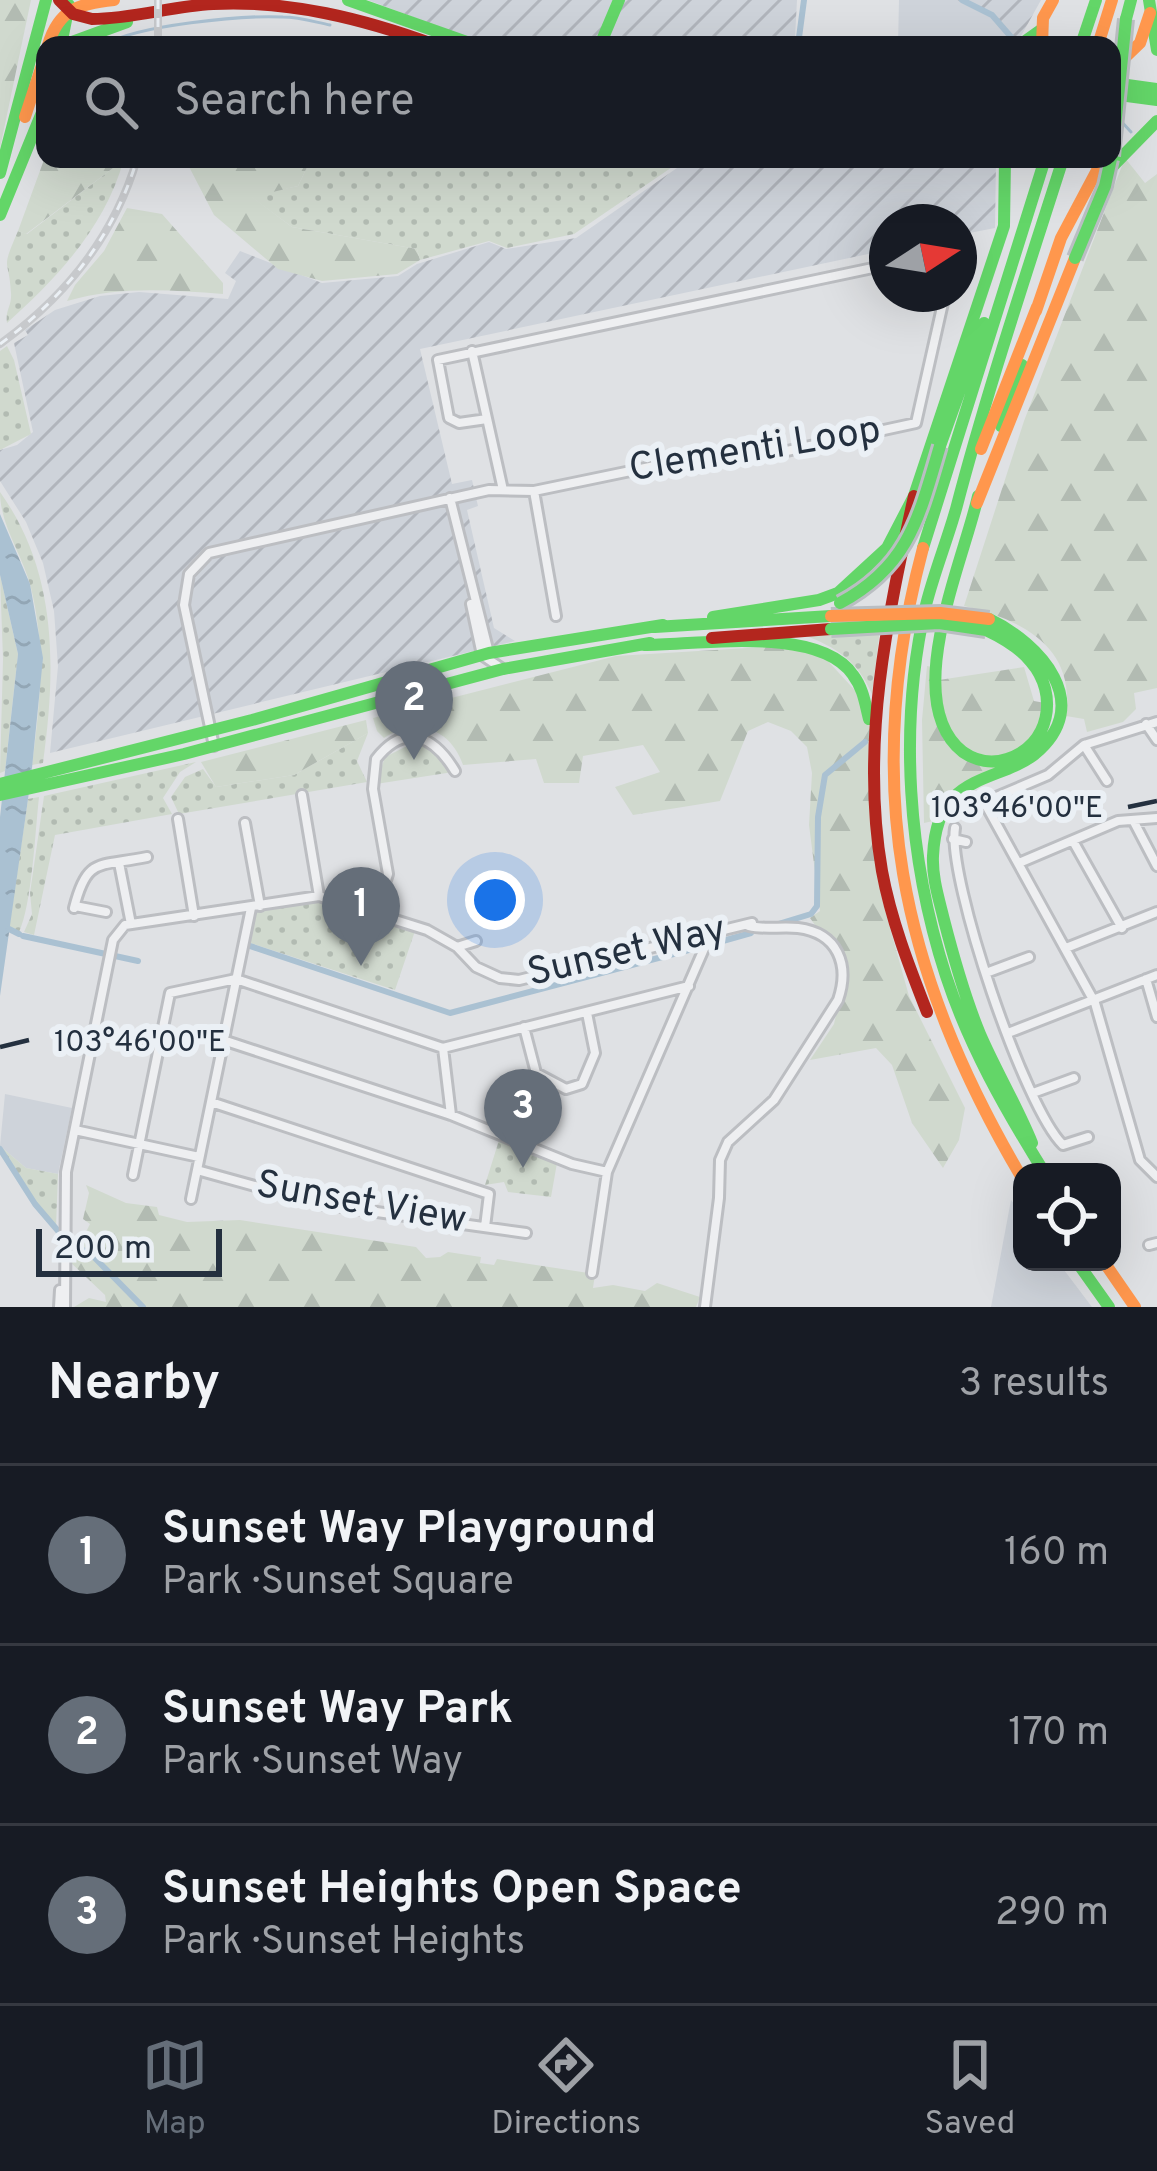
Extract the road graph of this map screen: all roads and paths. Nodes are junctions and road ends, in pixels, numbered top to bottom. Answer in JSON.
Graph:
{"nodes":[{"id":1,"x":114,"y":0,"type":"edge"},
{"id":2,"x":618,"y":0,"type":"edge"},
{"id":3,"x":1053,"y":0,"type":"edge"},
{"id":4,"x":1112,"y":0,"type":"edge"},
{"id":5,"x":1131,"y":0,"type":"edge"},
{"id":6,"x":356,"y":1,"type":"edge"},
{"id":7,"x":45,"y":5,"type":"edge"},
{"id":8,"x":332,"y":5,"type":"edge"},
{"id":9,"x":66,"y":6,"type":"edge"},
{"id":10,"x":1094,"y":6,"type":"edge"},
{"id":11,"x":1149,"y":6,"type":"edge"},
{"id":12,"x":175,"y":10,"type":"junction"},
{"id":13,"x":115,"y":25,"type":"junction"},
{"id":14,"x":37,"y":36,"type":"edge"},
{"id":15,"x":51,"y":36,"type":"edge"},
{"id":16,"x":64,"y":36,"type":"edge"},
{"id":17,"x":86,"y":36,"type":"edge"},
{"id":18,"x":96,"y":36,"type":"edge"},
{"id":19,"x":413,"y":36,"type":"edge"},
{"id":20,"x":451,"y":36,"type":"edge"},
{"id":21,"x":604,"y":36,"type":"edge"},
{"id":22,"x":1043,"y":36,"type":"edge"},
{"id":23,"x":1085,"y":36,"type":"edge"},
{"id":24,"x":1101,"y":36,"type":"edge"},
{"id":25,"x":36,"y":40,"type":"edge"},
{"id":26,"x":1157,"y":50,"type":"edge"},
{"id":27,"x":1121,"y":60,"type":"edge"},
{"id":28,"x":1121,"y":61,"type":"edge"},
{"id":29,"x":36,"y":84,"type":"edge"},
{"id":30,"x":1121,"y":84,"type":"edge"},
{"id":31,"x":1157,"y":89,"type":"edge"},
{"id":32,"x":1121,"y":95,"type":"edge"},
{"id":33,"x":1157,"y":100,"type":"edge"},
{"id":34,"x":1157,"y":121,"type":"edge"},
{"id":35,"x":36,"y":127,"type":"edge"},
{"id":36,"x":1121,"y":159,"type":"edge"},
{"id":37,"x":3,"y":167,"type":"edge"},
{"id":38,"x":1005,"y":168,"type":"edge"},
{"id":39,"x":1042,"y":168,"type":"edge"},
{"id":40,"x":1060,"y":168,"type":"edge"},
{"id":41,"x":1103,"y":168,"type":"edge"},
{"id":42,"x":1106,"y":168,"type":"edge"},
{"id":43,"x":1112,"y":168,"type":"edge"},
{"id":44,"x":1084,"y":198,"type":"junction"},
{"id":45,"x":0,"y":215,"type":"edge"},
{"id":46,"x":1013,"y":260,"type":"junction"},
{"id":47,"x":869,"y":269,"type":"edge"},
{"id":48,"x":1037,"y":307,"type":"junction"},
{"id":49,"x":941,"y":312,"type":"edge"},
{"id":50,"x":472,"y":351,"type":"junction"},
{"id":51,"x":487,"y":419,"type":"junction"},
{"id":52,"x":503,"y":490,"type":"junction"},
{"id":53,"x":534,"y":491,"type":"junction"},
{"id":54,"x":914,"y":496,"type":"junction"},
{"id":55,"x":450,"y":498,"type":"junction"},
{"id":56,"x":977,"y":503,"type":"junction"},
{"id":57,"x":952,"y":520,"type":"junction"},
{"id":58,"x":748,"y":612,"type":"junction"},
{"id":59,"x":556,"y":616,"type":"dead end"},
{"id":60,"x":831,"y":622,"type":"junction"},
{"id":61,"x":987,"y":625,"type":"junction"},
{"id":62,"x":656,"y":627,"type":"junction"},
{"id":63,"x":644,"y":645,"type":"junction"},
{"id":64,"x":486,"y":654,"type":"junction"},
{"id":65,"x":502,"y":669,"type":"junction"},
{"id":66,"x":1152,"y":723,"type":"edge"},
{"id":67,"x":211,"y":731,"type":"junction"},
{"id":68,"x":1157,"y":740,"type":"edge"},
{"id":69,"x":873,"y":745,"type":"junction"},
{"id":70,"x":1084,"y":745,"type":"junction"},
{"id":71,"x":214,"y":746,"type":"junction"},
{"id":72,"x":106,"y":765,"type":"junction"},
{"id":73,"x":455,"y":771,"type":"dead end"},
{"id":74,"x":1107,"y":781,"type":"dead end"},
{"id":75,"x":0,"y":784,"type":"edge"},
{"id":76,"x":0,"y":795,"type":"edge"},
{"id":77,"x":302,"y":795,"type":"dead end"},
{"id":78,"x":1157,"y":818,"type":"edge"},
{"id":79,"x":178,"y":819,"type":"dead end"},
{"id":80,"x":1133,"y":821,"type":"junction"},
{"id":81,"x":245,"y":823,"type":"dead end"},
{"id":82,"x":1073,"y":841,"type":"junction"},
{"id":83,"x":966,"y":842,"type":"dead end"},
{"id":84,"x":147,"y":857,"type":"dead end"},
{"id":85,"x":119,"y":863,"type":"junction"},
{"id":86,"x":1018,"y":863,"type":"junction"},
{"id":87,"x":1157,"y":866,"type":"edge"},
{"id":88,"x":319,"y":896,"type":"junction"},
{"id":89,"x":255,"y":908,"type":"junction"},
{"id":90,"x":106,"y":912,"type":"dead end"},
{"id":91,"x":1157,"y":912,"type":"edge"},
{"id":92,"x":375,"y":914,"type":"junction"},
{"id":93,"x":194,"y":916,"type":"junction"},
{"id":94,"x":131,"y":924,"type":"junction"},
{"id":95,"x":1122,"y":928,"type":"junction"},
{"id":96,"x":710,"y":934,"type":"junction"},
{"id":97,"x":476,"y":941,"type":"dead end"},
{"id":98,"x":457,"y":947,"type":"junction"},
{"id":99,"x":1066,"y":948,"type":"junction"},
{"id":100,"x":1029,"y":957,"type":"dead end"},
{"id":101,"x":986,"y":973,"type":"junction"},
{"id":102,"x":1157,"y":975,"type":"edge"},
{"id":103,"x":236,"y":979,"type":"junction"},
{"id":104,"x":1146,"y":979,"type":"junction"},
{"id":105,"x":689,"y":986,"type":"junction"},
{"id":106,"x":1093,"y":999,"type":"junction"},
{"id":107,"x":586,"y":1013,"type":"junction"},
{"id":108,"x":1157,"y":1017,"type":"edge"},
{"id":109,"x":524,"y":1028,"type":"junction"},
{"id":110,"x":1008,"y":1033,"type":"junction"},
{"id":111,"x":946,"y":1039,"type":"junction"},
{"id":112,"x":223,"y":1040,"type":"junction"},
{"id":113,"x":442,"y":1048,"type":"junction"},
{"id":114,"x":1074,"y":1078,"type":"dead end"},
{"id":115,"x":1033,"y":1093,"type":"junction"},
{"id":116,"x":211,"y":1102,"type":"junction"},
{"id":117,"x":451,"y":1115,"type":"junction"},
{"id":118,"x":75,"y":1130,"type":"junction"},
{"id":119,"x":1088,"y":1137,"type":"dead end"},
{"id":120,"x":138,"y":1144,"type":"junction"},
{"id":121,"x":199,"y":1157,"type":"junction"},
{"id":122,"x":1013,"y":1163,"type":"edge"},
{"id":123,"x":1037,"y":1163,"type":"edge"},
{"id":124,"x":1039,"y":1163,"type":"edge"},
{"id":125,"x":196,"y":1170,"type":"junction"},
{"id":126,"x":607,"y":1172,"type":"junction"},
{"id":127,"x":134,"y":1174,"type":"dead end"},
{"id":128,"x":1157,"y":1177,"type":"edge"},
{"id":129,"x":191,"y":1199,"type":"dead end"},
{"id":130,"x":485,"y":1227,"type":"junction"},
{"id":131,"x":526,"y":1233,"type":"dead end"},
{"id":132,"x":1083,"y":1271,"type":"edge"},
{"id":133,"x":1110,"y":1271,"type":"edge"},
{"id":134,"x":592,"y":1273,"type":"dead end"},
{"id":135,"x":62,"y":1307,"type":"edge"},
{"id":136,"x":705,"y":1307,"type":"edge"},
{"id":137,"x":1108,"y":1307,"type":"edge"},
{"id":138,"x":1135,"y":1307,"type":"edge"}],
"edges":[{"from":1,"to":9,"type":"main road"},
{"from":2,"to":21,"type":"main road"},
{"from":3,"to":22,"type":"main road"},
{"from":4,"to":24,"type":"main road"},
{"from":5,"to":27,"type":"main road","bridge":true},
{"from":6,"to":20,"type":"main road"},
{"from":7,"to":14,"type":"main road"},
{"from":8,"to":12,"type":"main road"},
{"from":8,"to":19,"type":"main road"},
{"from":9,"to":12,"type":"main road"},
{"from":9,"to":15,"type":"main road"},
{"from":9,"to":16,"type":"main road"},
{"from":10,"to":23,"type":"main road"},
{"from":11,"to":26,"type":"main road"},
{"from":11,"to":28,"type":"main road"},
{"from":12,"to":13,"type":"main road"},
{"from":13,"to":17,"type":"main road"},
{"from":13,"to":18,"type":"main road"},
{"from":25,"to":37,"type":"main road"},
{"from":29,"to":37,"type":"main road"},
{"from":30,"to":31,"type":"main road"},
{"from":32,"to":33,"type":"main road"},
{"from":34,"to":36,"type":"main road"},
{"from":35,"to":45,"type":"main road"},
{"from":38,"to":54,"type":"main road"},
{"from":39,"to":46,"type":"main road"},
{"from":40,"to":57,"type":"main road"},
{"from":41,"to":44,"type":"main road"},
{"from":42,"to":56,"type":"main road","bridge":true},
{"from":43,"to":44,"type":"main road"},
{"from":44,"to":48,"type":"main road"},
{"from":46,"to":58,"type":"main road","bridge":true},
{"from":46,"to":111,"type":"main road"},
{"from":47,"to":50,"type":"street"},
{"from":48,"to":56,"type":"main road"},
{"from":48,"to":57,"type":"main road"},
{"from":49,"to":53,"type":"street","name":"Clementi Loop"},
{"from":50,"to":51,"type":"street"},
{"from":50,"to":51,"type":"street"},
{"from":51,"to":52,"type":"street"},
{"from":52,"to":53,"type":"street","name":"Clementi Loop"},
{"from":52,"to":55,"type":"street","name":"Clementi Loop"},
{"from":53,"to":59,"type":"street"},
{"from":54,"to":58,"type":"main road"},
{"from":54,"to":69,"type":"main road"},
{"from":55,"to":64,"type":"street"},
{"from":55,"to":67,"type":"street","name":"Clementi Loop"},
{"from":56,"to":61,"type":"main road"},
{"from":57,"to":123,"type":"main road"},
{"from":58,"to":62,"type":"main road"},
{"from":60,"to":61,"type":"main road","bridge":true},
{"from":60,"to":62,"type":"main road"},
{"from":60,"to":63,"type":"main road"},
{"from":61,"to":124,"type":"main road"},
{"from":62,"to":64,"type":"main road"},
{"from":63,"to":65,"type":"main road"},
{"from":63,"to":69,"type":"main road"},
{"from":64,"to":65,"type":"street"},
{"from":64,"to":67,"type":"main road"},
{"from":65,"to":71,"type":"main road"},
{"from":66,"to":68,"type":"street"},
{"from":66,"to":70,"type":"street"},
{"from":67,"to":71,"type":"street","name":"Clementi Loop"},
{"from":67,"to":72,"type":"main road"},
{"from":69,"to":111,"type":"main road"},
{"from":70,"to":74,"type":"street"},
{"from":70,"to":86,"type":"street"},
{"from":71,"to":72,"type":"main road"},
{"from":72,"to":75,"type":"main road"},
{"from":72,"to":76,"type":"main road"},
{"from":73,"to":92,"type":"street"},
{"from":77,"to":88,"type":"street"},
{"from":78,"to":80,"type":"street"},
{"from":79,"to":93,"type":"street"},
{"from":80,"to":82,"type":"street"},
{"from":80,"to":87,"type":"street"},
{"from":81,"to":89,"type":"street"},
{"from":82,"to":86,"type":"street"},
{"from":82,"to":95,"type":"street"},
{"from":83,"to":101,"type":"street"},
{"from":84,"to":85,"type":"street"},
{"from":85,"to":90,"type":"street"},
{"from":85,"to":94,"type":"street"},
{"from":86,"to":99,"type":"street"},
{"from":88,"to":89,"type":"street","name":"Sunset Way"},
{"from":88,"to":92,"type":"street","name":"Sunset Way"},
{"from":89,"to":93,"type":"street","name":"Sunset Way"},
{"from":89,"to":103,"type":"street"},
{"from":91,"to":95,"type":"street"},
{"from":92,"to":98,"type":"street","name":"Sunset Way"},
{"from":93,"to":94,"type":"street","name":"Sunset Way"},
{"from":94,"to":118,"type":"street"},
{"from":95,"to":99,"type":"street"},
{"from":96,"to":98,"type":"street","name":"Sunset Way"},
{"from":96,"to":105,"type":"street"},
{"from":96,"to":136,"type":"street","name":"Sunset Way"},
{"from":97,"to":98,"type":"street"},
{"from":99,"to":106,"type":"street"},
{"from":100,"to":101,"type":"street"},
{"from":101,"to":110,"type":"street"},
{"from":102,"to":104,"type":"street"},
{"from":103,"to":112,"type":"street"},
{"from":103,"to":113,"type":"street"},
{"from":103,"to":120,"type":"street"},
{"from":104,"to":106,"type":"street"},
{"from":104,"to":108,"type":"street"},
{"from":105,"to":107,"type":"street"},
{"from":105,"to":126,"type":"street"},
{"from":106,"to":110,"type":"street"},
{"from":106,"to":128,"type":"street"},
{"from":107,"to":109,"type":"street"},
{"from":107,"to":109,"type":"street"},
{"from":109,"to":113,"type":"street"},
{"from":110,"to":115,"type":"street"},
{"from":111,"to":122,"type":"main road"},
{"from":112,"to":116,"type":"street"},
{"from":112,"to":117,"type":"street"},
{"from":113,"to":117,"type":"street"},
{"from":114,"to":115,"type":"street"},
{"from":115,"to":119,"type":"street"},
{"from":116,"to":121,"type":"street"},
{"from":116,"to":130,"type":"street"},
{"from":117,"to":126,"type":"street"},
{"from":118,"to":120,"type":"street"},
{"from":118,"to":135,"type":"street"},
{"from":120,"to":121,"type":"street"},
{"from":120,"to":127,"type":"street"},
{"from":121,"to":125,"type":"street"},
{"from":125,"to":129,"type":"street"},
{"from":125,"to":130,"type":"street","name":"Sunset View"},
{"from":126,"to":134,"type":"street"},
{"from":130,"to":131,"type":"street","name":"Sunset View"},
{"from":132,"to":137,"type":"main road"},
{"from":133,"to":138,"type":"main road"}]}
